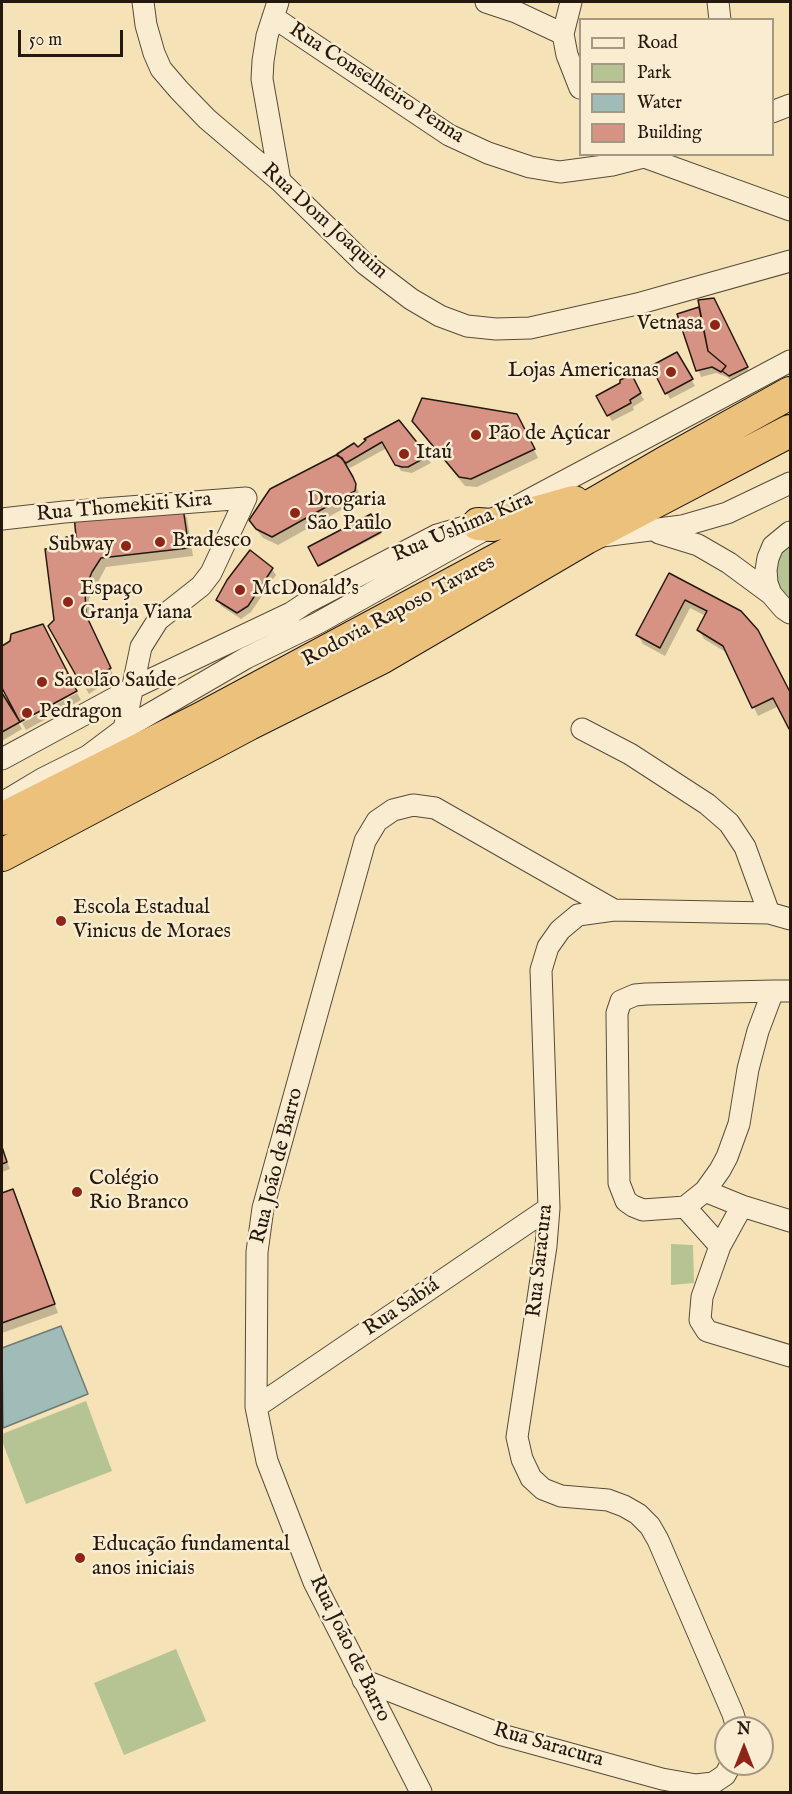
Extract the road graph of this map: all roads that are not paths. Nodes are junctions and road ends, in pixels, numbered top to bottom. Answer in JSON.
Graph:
{"nodes":[{"id":1,"x":143,"y":2,"type":"edge"},
{"id":2,"x":486,"y":2,"type":"edge"},
{"id":3,"x":571,"y":2,"type":"edge"},
{"id":4,"x":718,"y":2,"type":"edge"},
{"id":5,"x":276,"y":9,"type":"edge"},
{"id":6,"x":720,"y":18,"type":"edge"},
{"id":7,"x":563,"y":34,"type":"junction"},
{"id":8,"x":579,"y":85,"type":"edge"},
{"id":9,"x":790,"y":105,"type":"edge"},
{"id":10,"x":774,"y":111,"type":"edge"},
{"id":11,"x":651,"y":156,"type":"edge"},
{"id":12,"x":609,"y":160,"type":"edge"},
{"id":13,"x":280,"y":181,"type":"junction"},
{"id":14,"x":790,"y":210,"type":"edge"},
{"id":15,"x":790,"y":261,"type":"edge"},
{"id":16,"x":790,"y":361,"type":"edge"},
{"id":17,"x":790,"y":393,"type":"edge"},
{"id":18,"x":790,"y":431,"type":"edge"},
{"id":19,"x":790,"y":483,"type":"edge"},
{"id":20,"x":618,"y":489,"type":"junction"},
{"id":21,"x":2,"y":519,"type":"edge"},
{"id":22,"x":485,"y":525,"type":"junction"},
{"id":23,"x":653,"y":531,"type":"junction"},
{"id":24,"x":790,"y":532,"type":"edge"},
{"id":25,"x":586,"y":538,"type":"junction"},
{"id":26,"x":772,"y":596,"type":"junction"},
{"id":27,"x":790,"y":613,"type":"edge"},
{"id":28,"x":790,"y":625,"type":"edge"},
{"id":29,"x":133,"y":688,"type":"junction"},
{"id":30,"x":124,"y":729,"type":"junction"},
{"id":31,"x":582,"y":729,"type":"dead end"},
{"id":32,"x":2,"y":759,"type":"edge"},
{"id":33,"x":2,"y":803,"type":"edge"},
{"id":34,"x":2,"y":819,"type":"edge"},
{"id":35,"x":2,"y":855,"type":"edge"},
{"id":36,"x":614,"y":910,"type":"junction"},
{"id":37,"x":769,"y":913,"type":"junction"},
{"id":38,"x":790,"y":919,"type":"edge"},
{"id":39,"x":782,"y":991,"type":"edge"},
{"id":40,"x":705,"y":1191,"type":"junction"},
{"id":41,"x":742,"y":1206,"type":"junction"},
{"id":42,"x":686,"y":1207,"type":"junction"},
{"id":43,"x":549,"y":1208,"type":"junction"},
{"id":44,"x":790,"y":1221,"type":"edge"},
{"id":45,"x":720,"y":1246,"type":"junction"},
{"id":46,"x":790,"y":1356,"type":"edge"},
{"id":47,"x":256,"y":1407,"type":"junction"},
{"id":48,"x":363,"y":1680,"type":"junction"},
{"id":49,"x":733,"y":1716,"type":"edge"},
{"id":50,"x":723,"y":1776,"type":"edge"},
{"id":51,"x":421,"y":1792,"type":"edge"}],
"edges":[{"from":1,"to":13,"type":"street","name":"Rua Dom Joaquim"},
{"from":2,"to":7,"type":"street"},
{"from":3,"to":7,"type":"street"},
{"from":4,"to":6,"type":"street"},
{"from":5,"to":12,"type":"street","name":"Rua Conselheiro Penna"},
{"from":5,"to":13,"type":"street"},
{"from":7,"to":8,"type":"street"},
{"from":9,"to":10,"type":"street"},
{"from":11,"to":12,"type":"street","name":"Rua Conselheiro Penna"},
{"from":11,"to":14,"type":"street"},
{"from":13,"to":15,"type":"street","name":"Rua Dom Joaquim"},
{"from":16,"to":22,"type":"street","name":"Rua Ushima Kira"},
{"from":17,"to":20,"type":"highway","name":"Rodovia Raposo Tavares"},
{"from":18,"to":25,"type":"highway","name":"Rodovia Raposo Tavares"},
{"from":19,"to":23,"type":"street"},
{"from":20,"to":22,"type":"highway"},
{"from":20,"to":34,"type":"highway","name":"Rodovia Raposo Tavares"},
{"from":21,"to":29,"type":"street","name":"Rua Thomekiti Kira"},
{"from":22,"to":29,"type":"street","name":"Rua Ushima Kira"},
{"from":22,"to":30,"type":"street"},
{"from":23,"to":25,"type":"street"},
{"from":23,"to":26,"type":"street"},
{"from":24,"to":26,"type":"street"},
{"from":25,"to":35,"type":"highway","name":"Rodovia Raposo Tavares"},
{"from":26,"to":27,"type":"street"},
{"from":26,"to":28,"type":"street"},
{"from":29,"to":30,"type":"street"},
{"from":29,"to":32,"type":"street","name":"Rua Ushima Kira"},
{"from":30,"to":33,"type":"street"},
{"from":31,"to":37,"type":"street"},
{"from":36,"to":37,"type":"street","name":"Rua Saracura"},
{"from":36,"to":43,"type":"street","name":"Rua Saracura"},
{"from":36,"to":47,"type":"street","name":"Rua João de Barro"},
{"from":37,"to":38,"type":"street","name":"Rua Saracura"},
{"from":39,"to":40,"type":"street"},
{"from":39,"to":42,"type":"street"},
{"from":40,"to":41,"type":"street"},
{"from":40,"to":42,"type":"street"},
{"from":41,"to":44,"type":"street"},
{"from":41,"to":45,"type":"street"},
{"from":42,"to":45,"type":"street"},
{"from":43,"to":47,"type":"street","name":"Rua Sabiá"},
{"from":43,"to":49,"type":"street","name":"Rua Saracura"},
{"from":45,"to":46,"type":"street"},
{"from":47,"to":48,"type":"street","name":"Rua João de Barro"},
{"from":48,"to":50,"type":"street","name":"Rua Saracura"},
{"from":48,"to":51,"type":"street","name":"Rua João de Barro"}]}
